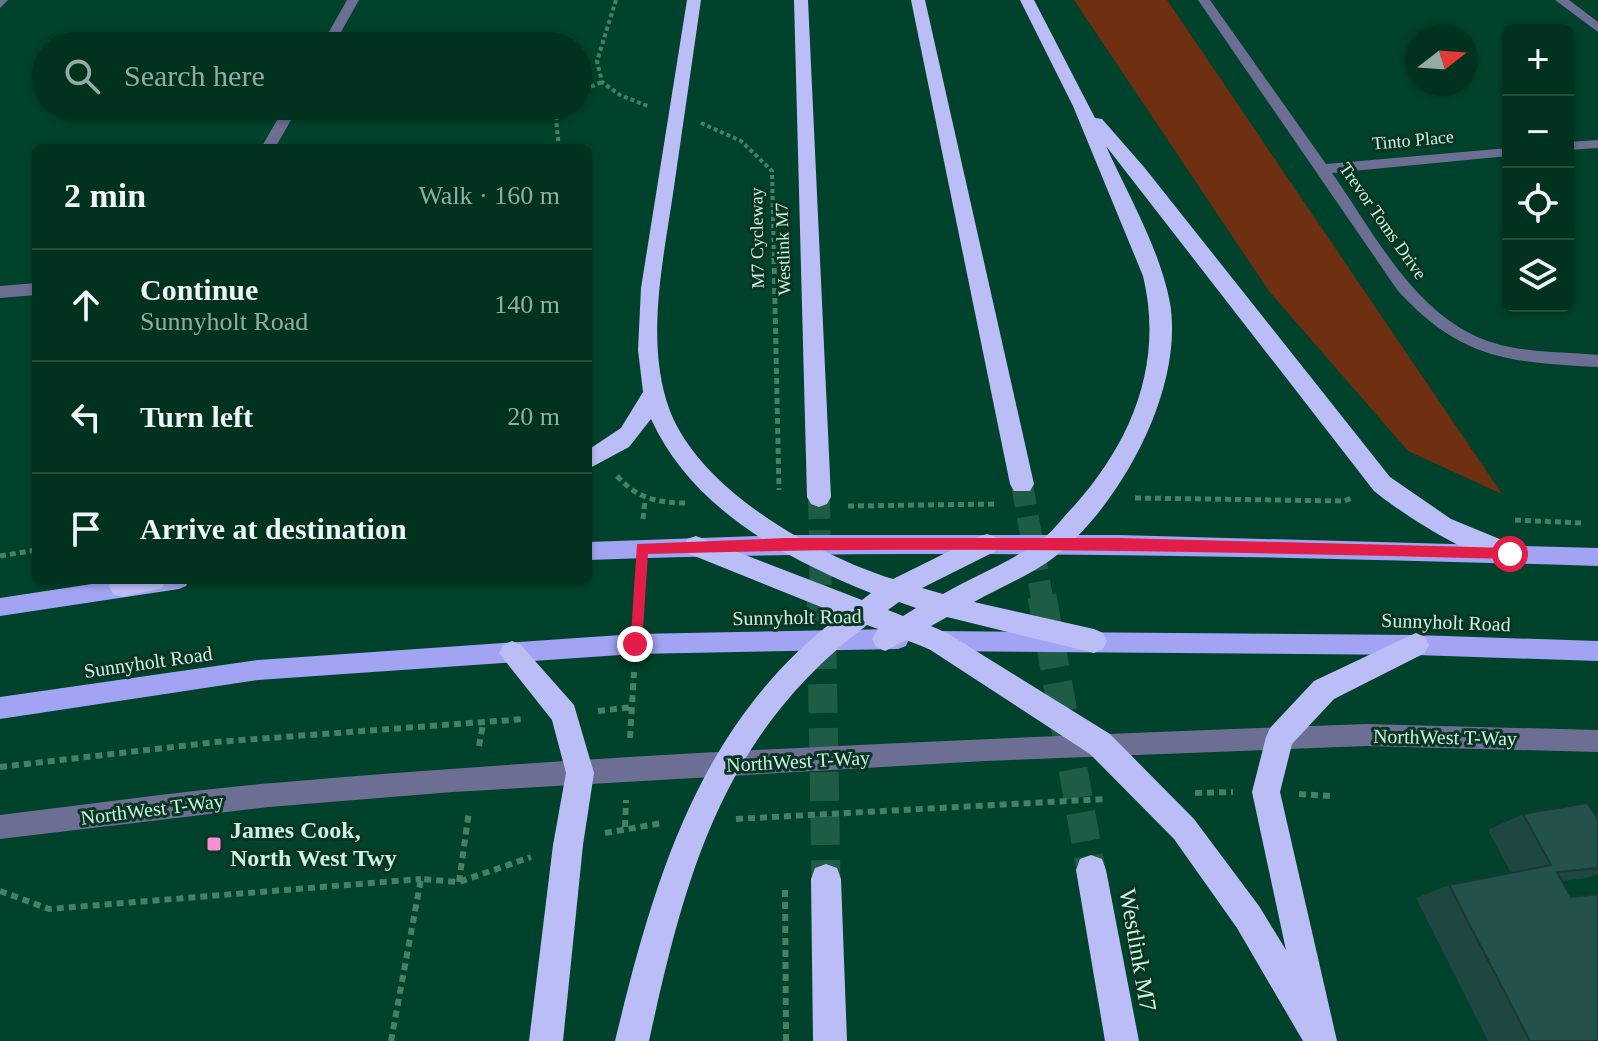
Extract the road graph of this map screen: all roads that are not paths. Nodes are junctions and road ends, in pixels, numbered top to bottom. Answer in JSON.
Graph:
{"nodes":[{"id":1,"x":353,"y":0,"type":"edge"},
{"id":2,"x":694,"y":0,"type":"edge"},
{"id":3,"x":801,"y":0,"type":"edge"},
{"id":4,"x":918,"y":0,"type":"edge"},
{"id":5,"x":1027,"y":0,"type":"edge"},
{"id":6,"x":1204,"y":0,"type":"edge"},
{"id":7,"x":1561,"y":0,"type":"edge"},
{"id":8,"x":1598,"y":28,"type":"edge"},
{"id":9,"x":335,"y":32,"type":"edge"},
{"id":10,"x":1081,"y":106,"type":"junction"},
{"id":11,"x":284,"y":120,"type":"edge"},
{"id":12,"x":270,"y":144,"type":"edge"},
{"id":13,"x":1598,"y":144,"type":"edge"},
{"id":14,"x":1574,"y":146,"type":"edge"},
{"id":15,"x":1502,"y":153,"type":"edge"},
{"id":16,"x":1322,"y":169,"type":"junction"},
{"id":17,"x":32,"y":289,"type":"edge"},
{"id":18,"x":0,"y":292,"type":"edge"},
{"id":19,"x":1598,"y":361,"type":"edge"},
{"id":20,"x":653,"y":393,"type":"junction"},
{"id":21,"x":592,"y":458,"type":"edge"},
{"id":22,"x":1022,"y":484,"type":"tunnel mouth"},
{"id":23,"x":819,"y":497,"type":"tunnel mouth"},
{"id":24,"x":786,"y":544,"type":"junction"},
{"id":25,"x":987,"y":544,"type":"junction"},
{"id":26,"x":1054,"y":544,"type":"junction"},
{"id":27,"x":696,"y":546,"type":"junction"},
{"id":28,"x":592,"y":551,"type":"edge"},
{"id":29,"x":1510,"y":554,"type":"junction"},
{"id":30,"x":1598,"y":557,"type":"edge"},
{"id":31,"x":132,"y":584,"type":"edge"},
{"id":32,"x":141,"y":584,"type":"edge"},
{"id":33,"x":122,"y":586,"type":"junction"},
{"id":34,"x":895,"y":590,"type":"junction"},
{"id":35,"x":942,"y":606,"type":"junction"},
{"id":36,"x":0,"y":607,"type":"edge"},
{"id":37,"x":866,"y":614,"type":"junction"},
{"id":38,"x":894,"y":633,"type":"junction"},
{"id":39,"x":831,"y":641,"type":"junction"},
{"id":40,"x":938,"y":641,"type":"junction"},
{"id":41,"x":1094,"y":641,"type":"junction"},
{"id":42,"x":1416,"y":645,"type":"junction"},
{"id":43,"x":1598,"y":651,"type":"edge"},
{"id":44,"x":512,"y":653,"type":"junction"},
{"id":45,"x":0,"y":708,"type":"edge"},
{"id":46,"x":1280,"y":737,"type":"junction"},
{"id":47,"x":1598,"y":741,"type":"edge"},
{"id":48,"x":1100,"y":744,"type":"junction"},
{"id":49,"x":727,"y":764,"type":"junction"},
{"id":50,"x":580,"y":773,"type":"junction"},
{"id":51,"x":0,"y":827,"type":"edge"},
{"id":52,"x":1091,"y":870,"type":"tunnel mouth"},
{"id":53,"x":826,"y":879,"type":"tunnel mouth"},
{"id":54,"x":1321,"y":1040,"type":"edge"},
{"id":55,"x":546,"y":1041,"type":"edge"},
{"id":56,"x":632,"y":1041,"type":"edge"},
{"id":57,"x":830,"y":1041,"type":"edge"},
{"id":58,"x":1122,"y":1041,"type":"edge"}],
"edges":[{"from":1,"to":9,"type":"street"},
{"from":2,"to":20,"type":"highway"},
{"from":3,"to":23,"type":"highway","name":"Westlink M7"},
{"from":4,"to":22,"type":"highway"},
{"from":5,"to":10,"type":"highway"},
{"from":6,"to":16,"type":"street","name":"Trevor Toms Drive"},
{"from":7,"to":8,"type":"street"},
{"from":10,"to":26,"type":"highway"},
{"from":10,"to":29,"type":"highway"},
{"from":11,"to":12,"type":"street"},
{"from":13,"to":14,"type":"street"},
{"from":15,"to":16,"type":"street","name":"Tinto Place"},
{"from":16,"to":19,"type":"street","name":"Trevor Toms Drive"},
{"from":17,"to":18,"type":"street"},
{"from":20,"to":21,"type":"highway"},
{"from":20,"to":24,"type":"highway"},
{"from":24,"to":25,"type":"main road"},
{"from":24,"to":27,"type":"main road"},
{"from":24,"to":34,"type":"highway"},
{"from":25,"to":26,"type":"main road"},
{"from":25,"to":34,"type":"highway"},
{"from":26,"to":29,"type":"main road"},
{"from":26,"to":35,"type":"highway"},
{"from":27,"to":28,"type":"main road"},
{"from":27,"to":37,"type":"highway"},
{"from":29,"to":30,"type":"main road"},
{"from":31,"to":33,"type":"highway"},
{"from":32,"to":33,"type":"main road"},
{"from":33,"to":36,"type":"main road"},
{"from":34,"to":35,"type":"highway"},
{"from":34,"to":37,"type":"highway"},
{"from":35,"to":38,"type":"highway"},
{"from":35,"to":41,"type":"highway"},
{"from":37,"to":38,"type":"highway"},
{"from":37,"to":39,"type":"highway"},
{"from":38,"to":39,"type":"main road","name":"Sunnyholt Road"},
{"from":38,"to":40,"type":"highway"},
{"from":39,"to":44,"type":"main road","name":"Sunnyholt Road"},
{"from":39,"to":49,"type":"highway"},
{"from":40,"to":41,"type":"main road","name":"Sunnyholt Road"},
{"from":40,"to":48,"type":"highway"},
{"from":41,"to":42,"type":"main road","name":"Sunnyholt Road"},
{"from":42,"to":43,"type":"main road","name":"Sunnyholt Road"},
{"from":42,"to":46,"type":"highway"},
{"from":44,"to":45,"type":"main road","name":"Sunnyholt Road"},
{"from":44,"to":50,"type":"highway"},
{"from":46,"to":47,"type":"street","name":"NorthWest T-Way"},
{"from":46,"to":48,"type":"street","name":"NorthWest T-Way"},
{"from":46,"to":54,"type":"highway"},
{"from":48,"to":49,"type":"street","name":"NorthWest T-Way"},
{"from":48,"to":54,"type":"highway"},
{"from":49,"to":50,"type":"street","name":"NorthWest T-Way"},
{"from":49,"to":56,"type":"highway"},
{"from":50,"to":51,"type":"street","name":"NorthWest T-Way"},
{"from":50,"to":55,"type":"highway"},
{"from":52,"to":58,"type":"highway","name":"Westlink M7"},
{"from":53,"to":57,"type":"highway"}]}
